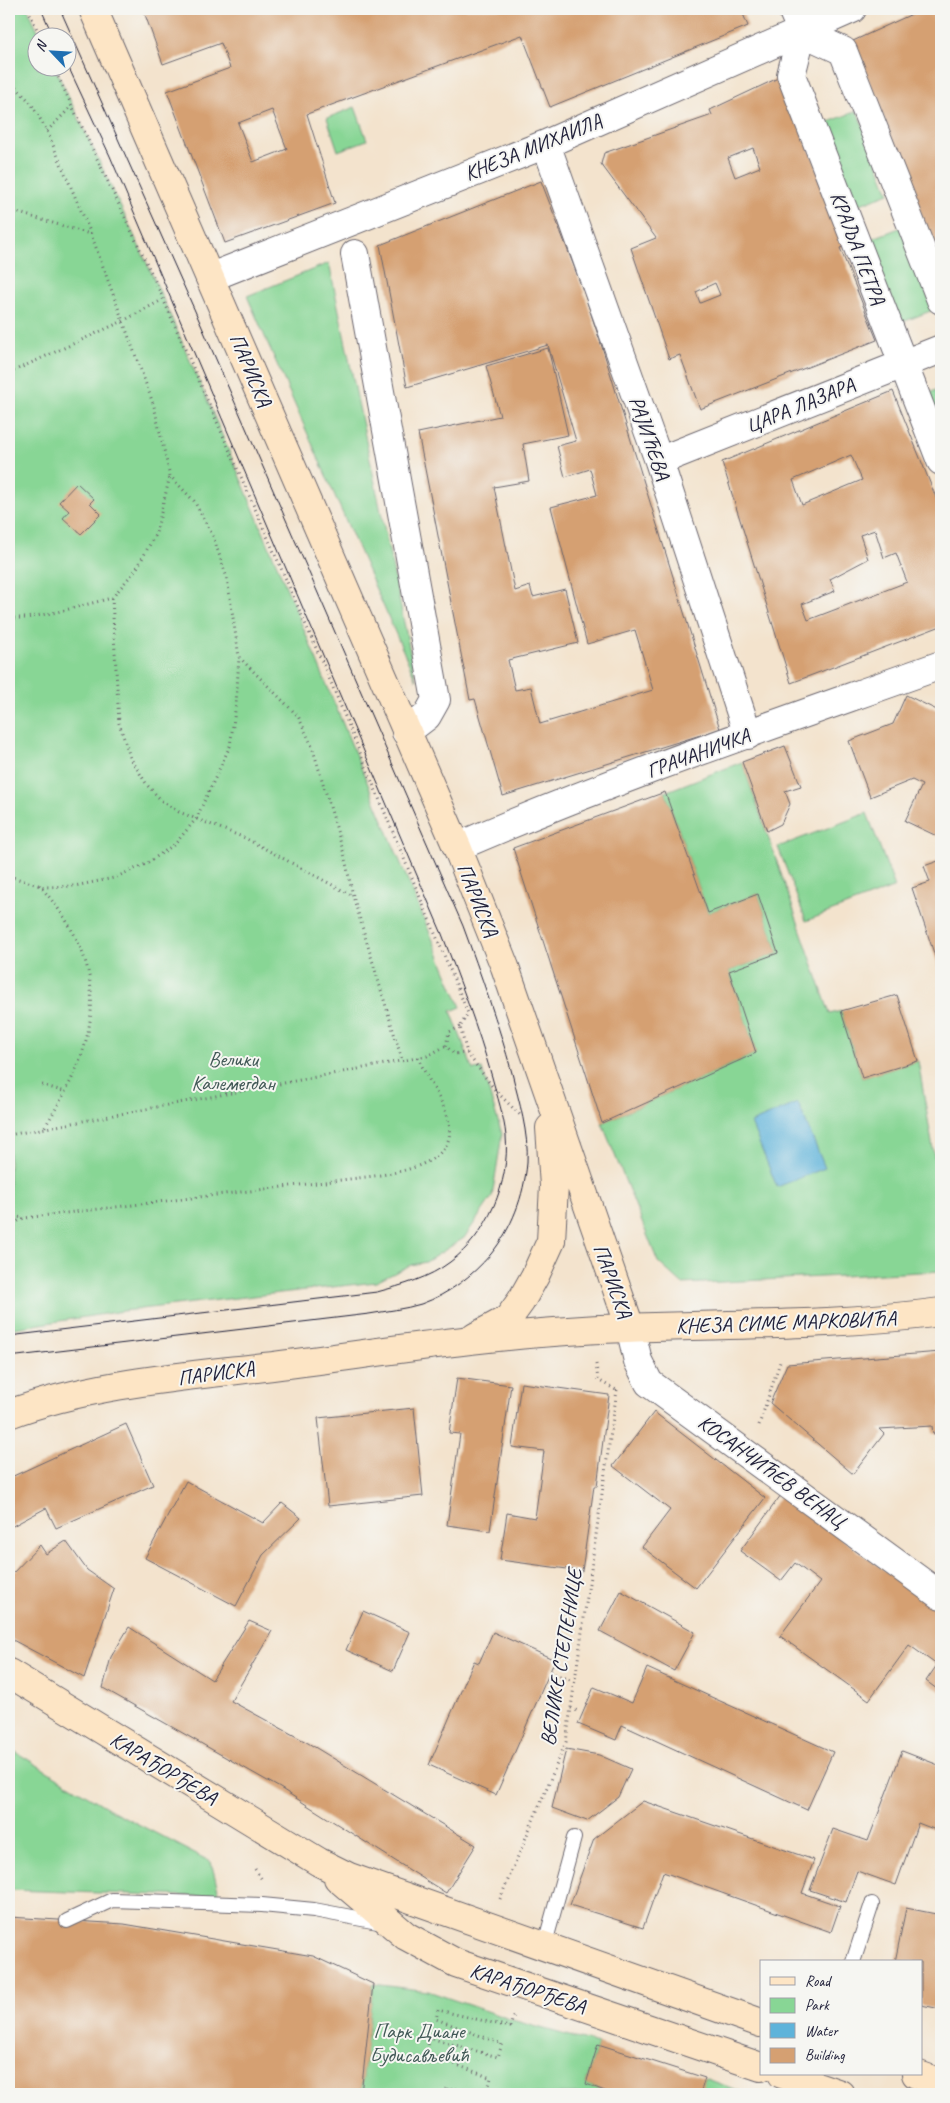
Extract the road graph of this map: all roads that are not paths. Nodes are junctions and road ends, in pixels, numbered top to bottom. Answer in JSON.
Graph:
{"nodes":[{"id":1,"x":93,"y":9,"type":"edge"},
{"id":2,"x":852,"y":9,"type":"edge"},
{"id":3,"x":797,"y":21,"type":"edge"},
{"id":4,"x":546,"y":144,"type":"junction"},
{"id":5,"x":354,"y":254,"type":"dead end"},
{"id":6,"x":211,"y":277,"type":"junction"},
{"id":7,"x":941,"y":300,"type":"edge"},
{"id":8,"x":941,"y":349,"type":"edge"},
{"id":9,"x":903,"y":364,"type":"junction"},
{"id":10,"x":659,"y":461,"type":"junction"},
{"id":11,"x":941,"y":461,"type":"edge"},
{"id":12,"x":941,"y":665,"type":"edge"},
{"id":13,"x":406,"y":732,"type":"junction"},
{"id":14,"x":748,"y":735,"type":"junction"},
{"id":15,"x":457,"y":847,"type":"junction"},
{"id":16,"x":547,"y":1090,"type":"junction"},
{"id":17,"x":941,"y":1312,"type":"edge"},
{"id":18,"x":630,"y":1327,"type":"junction"},
{"id":19,"x":468,"y":1342,"type":"junction"},
{"id":20,"x":9,"y":1414,"type":"edge"},
{"id":21,"x":941,"y":1596,"type":"edge"},
{"id":22,"x":9,"y":1673,"type":"edge"},
{"id":23,"x":574,"y":1838,"type":"dead end"},
{"id":24,"x":320,"y":1862,"type":"junction"},
{"id":25,"x":872,"y":1904,"type":"dead end"},
{"id":26,"x":68,"y":1921,"type":"dead end"},
{"id":27,"x":392,"y":1925,"type":"junction"},
{"id":28,"x":544,"y":1947,"type":"junction"},
{"id":29,"x":854,"y":1960,"type":"edge"},
{"id":30,"x":760,"y":2023,"type":"edge"},
{"id":31,"x":760,"y":2067,"type":"edge"},
{"id":32,"x":788,"y":2076,"type":"edge"},
{"id":33,"x":922,"y":2076,"type":"edge"},
{"id":34,"x":941,"y":2082,"type":"edge"},
{"id":35,"x":840,"y":2094,"type":"edge"}],
"edges":[{"from":1,"to":6,"type":"street","name":"ПАРИСКА"},
{"from":2,"to":3,"type":"street","name":"КНЕЗА МИХАИЛА"},
{"from":3,"to":4,"type":"street","name":"КНЕЗА МИХАИЛА"},
{"from":3,"to":7,"type":"street"},
{"from":3,"to":9,"type":"street","name":"КРАЉА ПЕТРА"},
{"from":4,"to":6,"type":"street","name":"КНЕЗА МИХАИЛА"},
{"from":4,"to":10,"type":"street","name":"РАЈИЋЕВА"},
{"from":5,"to":13,"type":"street"},
{"from":6,"to":13,"type":"street","name":"ПАРИСКА"},
{"from":8,"to":9,"type":"street","name":"ЦАРА ЛАЗАРА"},
{"from":9,"to":10,"type":"street","name":"ЦАРА ЛАЗАРА"},
{"from":9,"to":11,"type":"street","name":"КРАЉА ПЕТРА"},
{"from":10,"to":14,"type":"street","name":"РАЈИЋЕВА"},
{"from":12,"to":14,"type":"street","name":"ГРАЧАНИЧКА"},
{"from":13,"to":15,"type":"street","name":"ПАРИСКА"},
{"from":14,"to":15,"type":"street","name":"ГРАЧАНИЧКА"},
{"from":15,"to":16,"type":"street","name":"ПАРИСКА"},
{"from":16,"to":18,"type":"street","name":"ПАРИСКА"},
{"from":16,"to":19,"type":"street"},
{"from":17,"to":18,"type":"street","name":"КНЕЗА СИМЕ МАРКОВИЋА"},
{"from":18,"to":19,"type":"street","name":"ПАРИСКА"},
{"from":18,"to":21,"type":"street","name":"КОСАНЧИЋЕВ ВЕНАЦ"},
{"from":19,"to":20,"type":"street","name":"ПАРИСКА"},
{"from":22,"to":24,"type":"street","name":"КАРАЂОРЂЕВА"},
{"from":23,"to":28,"type":"lane"},
{"from":24,"to":27,"type":"street","name":"КАРАЂОРЂЕВА"},
{"from":24,"to":28,"type":"street","name":"КАРАЂОРЂЕВА"},
{"from":25,"to":29,"type":"lane"},
{"from":26,"to":27,"type":"lane"},
{"from":27,"to":31,"type":"street","name":"КАРАЂОРЂЕВА"},
{"from":28,"to":30,"type":"street","name":"КАРАЂОРЂЕВА"},
{"from":32,"to":35,"type":"street"},
{"from":33,"to":34,"type":"street"}]}
